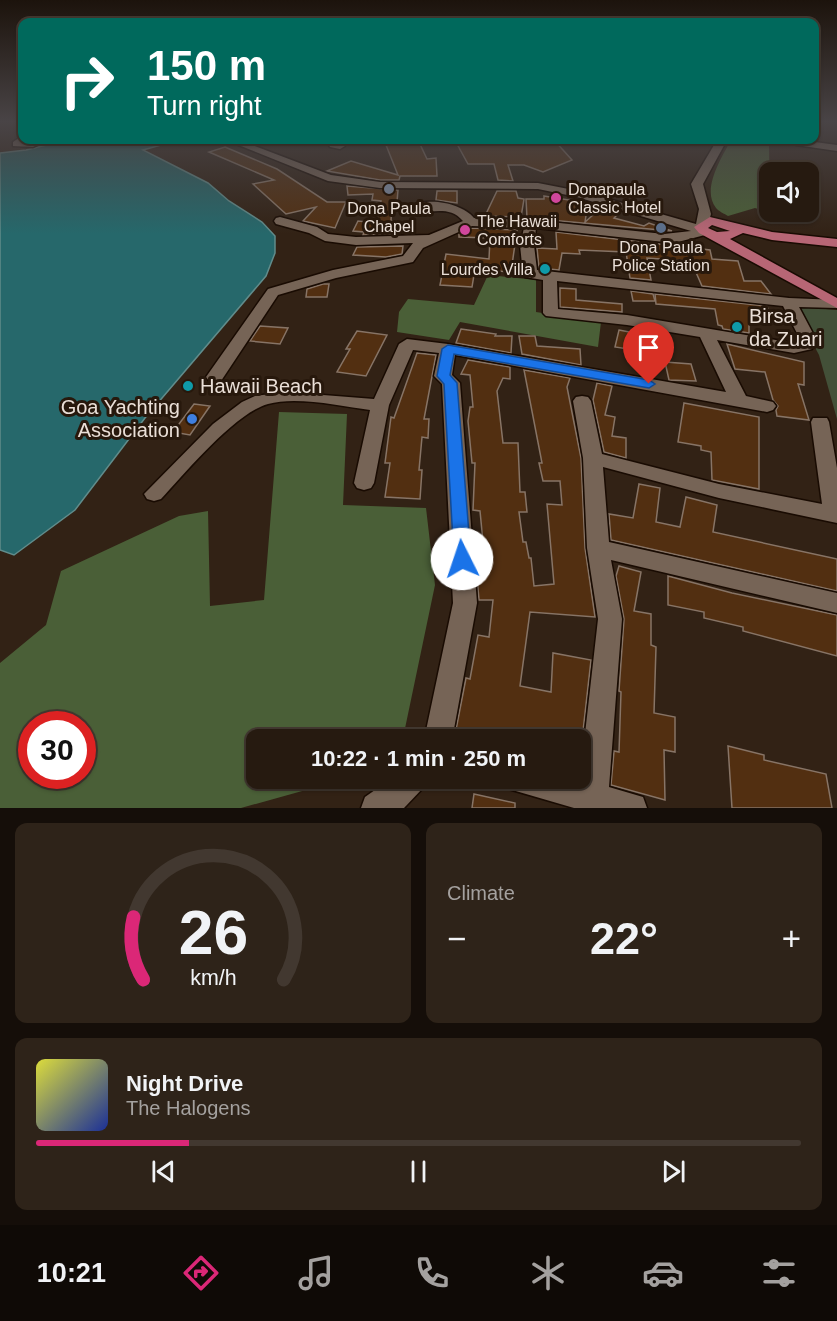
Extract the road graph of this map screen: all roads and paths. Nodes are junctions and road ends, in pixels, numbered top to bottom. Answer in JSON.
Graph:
{"nodes":[{"id":1,"x":279,"y":159,"type":"edge"},
{"id":2,"x":711,"y":159,"type":"edge"},
{"id":3,"x":697,"y":184,"type":"junction"},
{"id":4,"x":419,"y":207,"type":"dead end"},
{"id":5,"x":280,"y":221,"type":"dead end"},
{"id":6,"x":470,"y":222,"type":"junction"},
{"id":7,"x":531,"y":224,"type":"junction"},
{"id":8,"x":714,"y":229,"type":"junction"},
{"id":9,"x":431,"y":239,"type":"junction"},
{"id":10,"x":754,"y":243,"type":"junction"},
{"id":11,"x":837,"y":245,"type":"edge"},
{"id":12,"x":550,"y":276,"type":"junction"},
{"id":13,"x":837,"y":296,"type":"edge"},
{"id":14,"x":789,"y":302,"type":"junction"},
{"id":15,"x":837,"y":304,"type":"edge"},
{"id":16,"x":706,"y":333,"type":"junction"},
{"id":17,"x":448,"y":349,"type":"junction"},
{"id":18,"x":215,"y":377,"type":"dead end"},
{"id":19,"x":739,"y":400,"type":"junction"},
{"id":20,"x":582,"y":401,"type":"dead end"},
{"id":21,"x":380,"y":405,"type":"junction"},
{"id":22,"x":767,"y":406,"type":"dead end"},
{"id":23,"x":820,"y":422,"type":"dead end"},
{"id":24,"x":593,"y":458,"type":"junction"},
{"id":25,"x":364,"y":483,"type":"dead end"},
{"id":26,"x":154,"y":494,"type":"dead end"},
{"id":27,"x":836,"y":514,"type":"edge"},
{"id":28,"x":598,"y":548,"type":"junction"},
{"id":29,"x":837,"y":603,"type":"edge"},
{"id":30,"x":440,"y":729,"type":"edge"},
{"id":31,"x":403,"y":789,"type":"edge"},
{"id":32,"x":558,"y":789,"type":"edge"},
{"id":33,"x":593,"y":798,"type":"junction"},
{"id":34,"x":376,"y":808,"type":"edge"},
{"id":35,"x":632,"y":808,"type":"edge"}],
"edges":[{"from":1,"to":8,"type":"street"},
{"from":2,"to":3,"type":"street"},
{"from":3,"to":8,"type":"street"},
{"from":3,"to":8,"type":"street"},
{"from":4,"to":6,"type":"street"},
{"from":5,"to":9,"type":"street"},
{"from":6,"to":7,"type":"street"},
{"from":6,"to":9,"type":"street"},
{"from":7,"to":8,"type":"street"},
{"from":7,"to":12,"type":"street"},
{"from":8,"to":10,"type":"main road"},
{"from":8,"to":11,"type":"main road"},
{"from":8,"to":15,"type":"main road"},
{"from":9,"to":18,"type":"street"},
{"from":10,"to":11,"type":"main road"},
{"from":10,"to":13,"type":"main road"},
{"from":12,"to":14,"type":"street"},
{"from":12,"to":16,"type":"street"},
{"from":14,"to":15,"type":"street"},
{"from":14,"to":16,"type":"street"},
{"from":16,"to":19,"type":"street"},
{"from":17,"to":19,"type":"street"},
{"from":17,"to":21,"type":"street"},
{"from":17,"to":30,"type":"street"},
{"from":19,"to":22,"type":"street"},
{"from":20,"to":24,"type":"street"},
{"from":21,"to":25,"type":"street"},
{"from":21,"to":26,"type":"street"},
{"from":23,"to":27,"type":"street"},
{"from":24,"to":27,"type":"street"},
{"from":24,"to":28,"type":"street"},
{"from":28,"to":29,"type":"street"},
{"from":28,"to":33,"type":"street"},
{"from":31,"to":34,"type":"street"},
{"from":32,"to":33,"type":"street"},
{"from":33,"to":35,"type":"street"}]}
